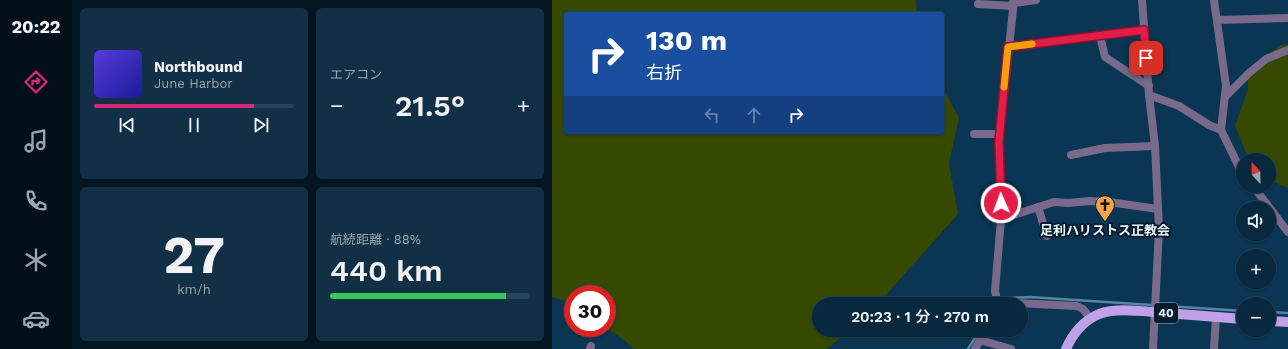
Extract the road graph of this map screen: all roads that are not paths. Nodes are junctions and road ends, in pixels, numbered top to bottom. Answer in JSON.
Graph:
{"nodes":[{"id":1,"x":1036,"y":0,"type":"edge"},
{"id":2,"x":1142,"y":0,"type":"edge"},
{"id":3,"x":1214,"y":0,"type":"edge"},
{"id":4,"x":1014,"y":3,"type":"edge"},
{"id":5,"x":978,"y":4,"type":"dead end"},
{"id":6,"x":1288,"y":18,"type":"edge"},
{"id":7,"x":1217,"y":20,"type":"junction"},
{"id":8,"x":1144,"y":30,"type":"junction"},
{"id":9,"x":1100,"y":36,"type":"junction"},
{"id":10,"x":1008,"y":47,"type":"junction"},
{"id":11,"x":1288,"y":50,"type":"edge"},
{"id":12,"x":1149,"y":86,"type":"junction"},
{"id":13,"x":1149,"y":95,"type":"junction"},
{"id":14,"x":1225,"y":97,"type":"junction"},
{"id":15,"x":1221,"y":130,"type":"junction"},
{"id":16,"x":974,"y":134,"type":"dead end"},
{"id":17,"x":999,"y":134,"type":"junction"},
{"id":18,"x":1155,"y":146,"type":"junction"},
{"id":19,"x":1071,"y":155,"type":"dead end"},
{"id":20,"x":1236,"y":161,"type":"edge"},
{"id":21,"x":1258,"y":193,"type":"edge"},
{"id":22,"x":1038,"y":207,"type":"junction"},
{"id":23,"x":1158,"y":209,"type":"junction"},
{"id":24,"x":1001,"y":219,"type":"junction"},
{"id":25,"x":1288,"y":232,"type":"edge"},
{"id":26,"x":1047,"y":236,"type":"dead end"},
{"id":27,"x":996,"y":297,"type":"edge"},
{"id":28,"x":1028,"y":304,"type":"edge"},
{"id":29,"x":1154,"y":312,"type":"junction"},
{"id":30,"x":1216,"y":317,"type":"junction"},
{"id":31,"x":1236,"y":318,"type":"edge"},
{"id":32,"x":1091,"y":319,"type":"junction"},
{"id":33,"x":1276,"y":321,"type":"edge"},
{"id":34,"x":1288,"y":322,"type":"edge"},
{"id":35,"x":982,"y":337,"type":"edge"},
{"id":36,"x":980,"y":340,"type":"junction"},
{"id":37,"x":975,"y":349,"type":"edge"},
{"id":38,"x":1011,"y":349,"type":"edge"},
{"id":39,"x":1066,"y":349,"type":"edge"},
{"id":40,"x":1153,"y":349,"type":"edge"},
{"id":41,"x":1214,"y":349,"type":"edge"}],
"edges":[{"from":1,"to":4,"type":"street"},
{"from":2,"to":8,"type":"street"},
{"from":3,"to":7,"type":"street"},
{"from":4,"to":5,"type":"street"},
{"from":4,"to":10,"type":"street"},
{"from":6,"to":7,"type":"street"},
{"from":7,"to":14,"type":"street"},
{"from":8,"to":9,"type":"street"},
{"from":8,"to":12,"type":"street"},
{"from":9,"to":10,"type":"street"},
{"from":9,"to":12,"type":"street"},
{"from":10,"to":17,"type":"street"},
{"from":11,"to":14,"type":"street"},
{"from":12,"to":13,"type":"street"},
{"from":13,"to":15,"type":"street"},
{"from":13,"to":18,"type":"street"},
{"from":14,"to":15,"type":"street"},
{"from":15,"to":20,"type":"street"},
{"from":16,"to":17,"type":"street"},
{"from":17,"to":24,"type":"street"},
{"from":18,"to":19,"type":"street"},
{"from":18,"to":23,"type":"street"},
{"from":21,"to":25,"type":"street"},
{"from":22,"to":23,"type":"street"},
{"from":22,"to":24,"type":"street"},
{"from":22,"to":26,"type":"street"},
{"from":23,"to":29,"type":"street"},
{"from":24,"to":27,"type":"street"},
{"from":28,"to":32,"type":"street"},
{"from":29,"to":30,"type":"main road","number":"40"},
{"from":29,"to":32,"type":"main road","number":"40"},
{"from":29,"to":40,"type":"street"},
{"from":30,"to":31,"type":"main road","number":"40"},
{"from":30,"to":41,"type":"street"},
{"from":32,"to":39,"type":"main road","number":"40"},
{"from":33,"to":34,"type":"main road"},
{"from":35,"to":36,"type":"street"},
{"from":36,"to":37,"type":"street"},
{"from":36,"to":38,"type":"street"}]}
